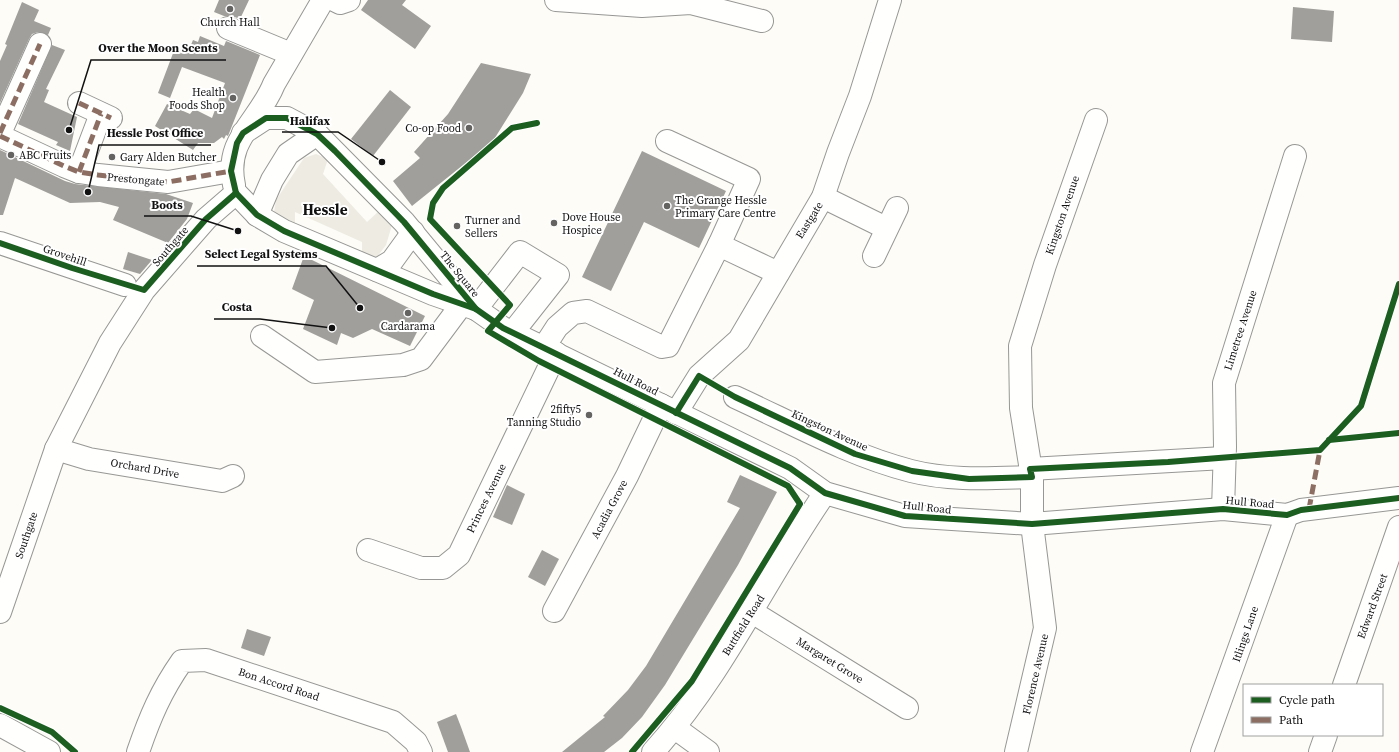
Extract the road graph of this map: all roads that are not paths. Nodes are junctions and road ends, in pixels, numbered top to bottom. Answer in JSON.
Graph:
{"nodes":[{"id":1,"x":324,"y":0,"type":"edge"},
{"id":2,"x":334,"y":0,"type":"edge"},
{"id":3,"x":349,"y":0,"type":"edge"},
{"id":4,"x":556,"y":0,"type":"edge"},
{"id":5,"x":890,"y":0,"type":"edge"},
{"id":6,"x":762,"y":21,"type":"dead end"},
{"id":7,"x":228,"y":28,"type":"dead end"},
{"id":8,"x":40,"y":44,"type":"dead end"},
{"id":9,"x":292,"y":54,"type":"junction"},
{"id":10,"x":269,"y":98,"type":"junction"},
{"id":11,"x":79,"y":103,"type":"dead end"},
{"id":12,"x":287,"y":118,"type":"junction"},
{"id":13,"x":1096,"y":120,"type":"dead end"},
{"id":14,"x":0,"y":133,"type":"edge"},
{"id":15,"x":243,"y":134,"type":"junction"},
{"id":16,"x":317,"y":134,"type":"junction"},
{"id":17,"x":0,"y":136,"type":"edge"},
{"id":18,"x":668,"y":141,"type":"dead end"},
{"id":19,"x":1295,"y":156,"type":"dead end"},
{"id":20,"x":231,"y":171,"type":"junction"},
{"id":21,"x":79,"y":172,"type":"junction"},
{"id":22,"x":236,"y":192,"type":"junction"},
{"id":23,"x":823,"y":197,"type":"junction"},
{"id":24,"x":897,"y":208,"type":"dead end"},
{"id":25,"x":257,"y":215,"type":"junction"},
{"id":26,"x":886,"y":228,"type":"junction"},
{"id":27,"x":413,"y":232,"type":"junction"},
{"id":28,"x":0,"y":243,"type":"edge"},
{"id":29,"x":718,"y":244,"type":"junction"},
{"id":30,"x":874,"y":256,"type":"dead end"},
{"id":31,"x":377,"y":270,"type":"junction"},
{"id":32,"x":778,"y":272,"type":"junction"},
{"id":33,"x":125,"y":285,"type":"dead end"},
{"id":34,"x":469,"y":306,"type":"junction"},
{"id":35,"x":513,"y":332,"type":"junction"},
{"id":36,"x":262,"y":336,"type":"dead end"},
{"id":37,"x":550,"y":350,"type":"junction"},
{"id":38,"x":735,"y":397,"type":"dead end"},
{"id":39,"x":668,"y":409,"type":"junction"},
{"id":40,"x":56,"y":449,"type":"junction"},
{"id":41,"x":1224,"y":458,"type":"junction"},
{"id":42,"x":1031,"y":473,"type":"junction"},
{"id":43,"x":234,"y":476,"type":"dead end"},
{"id":44,"x":825,"y":493,"type":"junction"},
{"id":45,"x":1399,"y":498,"type":"edge"},
{"id":46,"x":1223,"y":509,"type":"junction"},
{"id":47,"x":1287,"y":515,"type":"junction"},
{"id":48,"x":1032,"y":524,"type":"junction"},
{"id":49,"x":1399,"y":527,"type":"edge"},
{"id":50,"x":368,"y":550,"type":"dead end"},
{"id":51,"x":554,"y":610,"type":"dead end"},
{"id":52,"x":0,"y":612,"type":"edge"},
{"id":53,"x":752,"y":612,"type":"junction"},
{"id":54,"x":1344,"y":684,"type":"edge"},
{"id":55,"x":907,"y":708,"type":"dead end"},
{"id":56,"x":0,"y":725,"type":"edge"},
{"id":57,"x":675,"y":728,"type":"junction"},
{"id":58,"x":1326,"y":736,"type":"edge"},
{"id":59,"x":48,"y":752,"type":"edge"},
{"id":60,"x":138,"y":752,"type":"edge"},
{"id":61,"x":421,"y":752,"type":"edge"},
{"id":62,"x":652,"y":752,"type":"edge"},
{"id":63,"x":708,"y":752,"type":"edge"},
{"id":64,"x":1016,"y":752,"type":"edge"},
{"id":65,"x":1202,"y":752,"type":"edge"},
{"id":66,"x":1320,"y":752,"type":"edge"}],
"edges":[{"from":1,"to":9,"type":"street"},
{"from":2,"to":3,"type":"street"},
{"from":4,"to":6,"type":"street"},
{"from":5,"to":23,"type":"street","name":"Eastgate"},
{"from":7,"to":9,"type":"street"},
{"from":8,"to":14,"type":"street"},
{"from":9,"to":10,"type":"street"},
{"from":10,"to":12,"type":"street"},
{"from":10,"to":15,"type":"street"},
{"from":11,"to":21,"type":"street"},
{"from":12,"to":15,"type":"street","name":"The Square"},
{"from":12,"to":16,"type":"street","name":"The Square"},
{"from":13,"to":42,"type":"street","name":"Kingston Avenue"},
{"from":15,"to":20,"type":"street"},
{"from":16,"to":25,"type":"street"},
{"from":16,"to":27,"type":"street","name":"The Square"},
{"from":17,"to":21,"type":"street","name":"Prestongate"},
{"from":18,"to":29,"type":"street"},
{"from":19,"to":41,"type":"street","name":"Limetree Avenue"},
{"from":20,"to":21,"type":"street","name":"Prestongate"},
{"from":20,"to":22,"type":"street"},
{"from":22,"to":25,"type":"street","name":"The Square"},
{"from":22,"to":40,"type":"street","name":"Southgate"},
{"from":23,"to":26,"type":"street"},
{"from":23,"to":32,"type":"street","name":"Eastgate"},
{"from":24,"to":26,"type":"street"},
{"from":25,"to":31,"type":"street","name":"The Square"},
{"from":26,"to":30,"type":"street"},
{"from":27,"to":31,"type":"street"},
{"from":27,"to":34,"type":"street","name":"The Square"},
{"from":28,"to":33,"type":"street","name":"Grovehill"},
{"from":29,"to":32,"type":"street"},
{"from":29,"to":37,"type":"street","name":"Princes Avenue"},
{"from":31,"to":34,"type":"street","name":"The Square"},
{"from":32,"to":39,"type":"street","name":"Eastgate"},
{"from":34,"to":35,"type":"street","name":"Hull Road"},
{"from":34,"to":35,"type":"street"},
{"from":34,"to":36,"type":"street"},
{"from":35,"to":37,"type":"street","name":"Hull Road"},
{"from":37,"to":39,"type":"street","name":"Hull Road"},
{"from":37,"to":50,"type":"street","name":"Princes Avenue"},
{"from":38,"to":42,"type":"street","name":"Kingston Avenue"},
{"from":39,"to":44,"type":"street","name":"Hull Road"},
{"from":39,"to":51,"type":"street","name":"Acadia Grove"},
{"from":40,"to":43,"type":"street","name":"Orchard Drive"},
{"from":40,"to":52,"type":"street","name":"Southgate"},
{"from":41,"to":42,"type":"street"},
{"from":41,"to":46,"type":"street","name":"Limetree Avenue"},
{"from":42,"to":48,"type":"street","name":"Kingston Avenue"},
{"from":44,"to":48,"type":"street","name":"Hull Road"},
{"from":44,"to":53,"type":"street","name":"Buttfield Road"},
{"from":45,"to":47,"type":"street","name":"Hull Road"},
{"from":46,"to":47,"type":"street","name":"Hull Road"},
{"from":46,"to":48,"type":"street","name":"Hull Road"},
{"from":47,"to":65,"type":"street","name":"Itlings Lane"},
{"from":48,"to":64,"type":"street","name":"Florence Avenue"},
{"from":49,"to":54,"type":"street","name":"Edward Street"},
{"from":53,"to":55,"type":"street","name":"Margaret Grove"},
{"from":53,"to":57,"type":"street","name":"Buttfield Road"},
{"from":56,"to":59,"type":"street"},
{"from":57,"to":62,"type":"street","name":"Buttfield Road"},
{"from":57,"to":63,"type":"street"},
{"from":58,"to":66,"type":"street"},
{"from":60,"to":61,"type":"street","name":"Bon Accord Road"}]}
